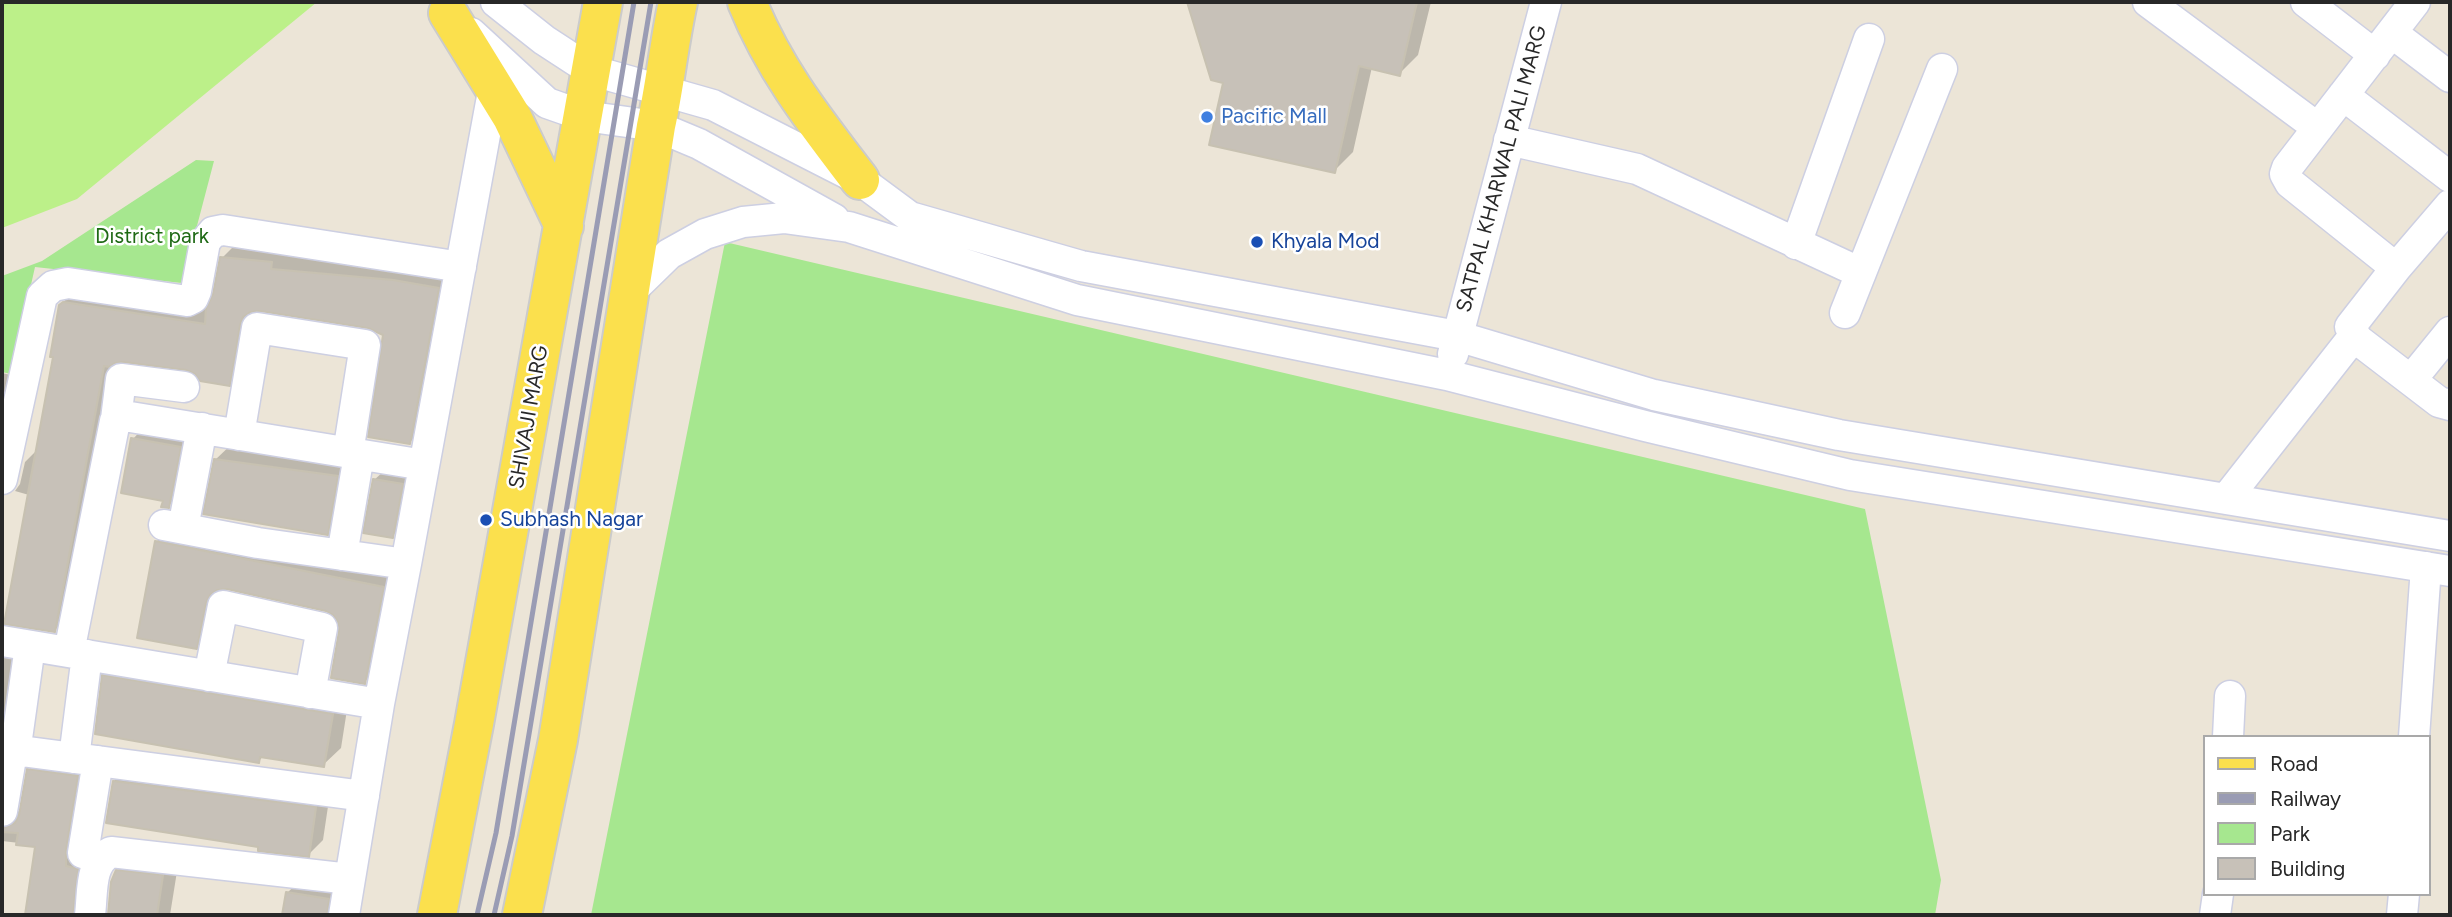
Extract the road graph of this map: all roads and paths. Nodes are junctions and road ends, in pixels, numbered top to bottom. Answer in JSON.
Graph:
{"nodes":[{"id":1,"x":496,"y":2,"type":"edge"},
{"id":2,"x":603,"y":2,"type":"edge"},
{"id":3,"x":678,"y":2,"type":"edge"},
{"id":4,"x":747,"y":2,"type":"edge"},
{"id":5,"x":1546,"y":2,"type":"edge"},
{"id":6,"x":2148,"y":2,"type":"edge"},
{"id":7,"x":2306,"y":2,"type":"edge"},
{"id":8,"x":446,"y":7,"type":"edge"},
{"id":9,"x":2397,"y":21,"type":"edge"},
{"id":10,"x":1869,"y":39,"type":"dead end"},
{"id":11,"x":590,"y":69,"type":"junction"},
{"id":12,"x":1942,"y":69,"type":"dead end"},
{"id":13,"x":2450,"y":77,"type":"edge"},
{"id":14,"x":494,"y":86,"type":"junction"},
{"id":15,"x":2343,"y":95,"type":"junction"},
{"id":16,"x":660,"y":108,"type":"junction"},
{"id":17,"x":584,"y":116,"type":"junction"},
{"id":18,"x":2318,"y":128,"type":"junction"},
{"id":19,"x":1509,"y":140,"type":"junction"},
{"id":20,"x":2450,"y":177,"type":"edge"},
{"id":21,"x":860,"y":180,"type":"junction"},
{"id":22,"x":2450,"y":205,"type":"edge"},
{"id":23,"x":564,"y":226,"type":"junction"},
{"id":24,"x":849,"y":227,"type":"junction"},
{"id":25,"x":1796,"y":244,"type":"junction"},
{"id":26,"x":461,"y":267,"type":"junction"},
{"id":27,"x":2396,"y":268,"type":"junction"},
{"id":28,"x":1861,"y":274,"type":"junction"},
{"id":29,"x":631,"y":291,"type":"junction"},
{"id":30,"x":1845,"y":313,"type":"dead end"},
{"id":31,"x":2450,"y":332,"type":"edge"},
{"id":32,"x":2354,"y":336,"type":"junction"},
{"id":33,"x":1457,"y":337,"type":"junction"},
{"id":34,"x":1447,"y":375,"type":"junction"},
{"id":35,"x":2411,"y":380,"type":"junction"},
{"id":36,"x":184,"y":387,"type":"dead end"},
{"id":37,"x":2450,"y":405,"type":"edge"},
{"id":38,"x":116,"y":419,"type":"junction"},
{"id":39,"x":202,"y":428,"type":"junction"},
{"id":40,"x":239,"y":435,"type":"junction"},
{"id":41,"x":354,"y":454,"type":"junction"},
{"id":42,"x":424,"y":465,"type":"junction"},
{"id":43,"x":2,"y":479,"type":"edge"},
{"id":44,"x":2225,"y":499,"type":"junction"},
{"id":45,"x":2450,"y":536,"type":"edge"},
{"id":46,"x":342,"y":555,"type":"junction"},
{"id":47,"x":406,"y":564,"type":"junction"},
{"id":48,"x":2438,"y":569,"type":"edge"},
{"id":49,"x":16,"y":643,"type":"edge"},
{"id":50,"x":78,"y":653,"type":"junction"},
{"id":51,"x":209,"y":676,"type":"junction"},
{"id":52,"x":310,"y":692,"type":"junction"},
{"id":53,"x":2230,"y":695,"type":"dead end"},
{"id":54,"x":379,"y":704,"type":"junction"},
{"id":55,"x":2228,"y":735,"type":"edge"},
{"id":56,"x":2414,"y":735,"type":"edge"},
{"id":57,"x":15,"y":753,"type":"junction"},
{"id":58,"x":85,"y":760,"type":"junction"},
{"id":59,"x":364,"y":796,"type":"junction"},
{"id":60,"x":2,"y":811,"type":"edge"},
{"id":61,"x":101,"y":857,"type":"junction"},
{"id":62,"x":350,"y":879,"type":"junction"},
{"id":63,"x":2218,"y":896,"type":"edge"},
{"id":64,"x":2404,"y":896,"type":"edge"},
{"id":65,"x":90,"y":915,"type":"edge"},
{"id":66,"x":344,"y":915,"type":"edge"},
{"id":67,"x":437,"y":915,"type":"edge"},
{"id":68,"x":522,"y":915,"type":"edge"},
{"id":69,"x":2214,"y":915,"type":"edge"},
{"id":70,"x":2402,"y":915,"type":"edge"}],
"edges":[{"from":1,"to":11,"type":"street"},
{"from":2,"to":11,"type":"main road","name":"SHIVAJI MARG"},
{"from":3,"to":16,"type":"main road"},
{"from":4,"to":21,"type":"main road"},
{"from":5,"to":19,"type":"street","name":"SATPAL KHARWAL PALI MARG"},
{"from":6,"to":18,"type":"street"},
{"from":7,"to":9,"type":"street"},
{"from":8,"to":14,"type":"main road"},
{"from":8,"to":17,"type":"street"},
{"from":9,"to":13,"type":"street"},
{"from":9,"to":15,"type":"street"},
{"from":10,"to":25,"type":"street"},
{"from":11,"to":16,"type":"street"},
{"from":11,"to":17,"type":"main road","name":"SHIVAJI MARG"},
{"from":12,"to":28,"type":"street"},
{"from":14,"to":23,"type":"main road"},
{"from":14,"to":26,"type":"street"},
{"from":15,"to":18,"type":"street"},
{"from":15,"to":20,"type":"street"},
{"from":16,"to":17,"type":"street"},
{"from":16,"to":21,"type":"street"},
{"from":16,"to":24,"type":"street"},
{"from":16,"to":29,"type":"main road"},
{"from":17,"to":23,"type":"main road","name":"SHIVAJI MARG"},
{"from":18,"to":27,"type":"street"},
{"from":19,"to":25,"type":"street"},
{"from":19,"to":33,"type":"street","name":"SATPAL KHARWAL PALI MARG"},
{"from":21,"to":33,"type":"street"},
{"from":22,"to":27,"type":"street"},
{"from":23,"to":67,"type":"main road","name":"SHIVAJI MARG"},
{"from":24,"to":29,"type":"street"},
{"from":24,"to":34,"type":"street"},
{"from":25,"to":28,"type":"street"},
{"from":26,"to":42,"type":"street"},
{"from":26,"to":43,"type":"street"},
{"from":27,"to":32,"type":"street"},
{"from":28,"to":30,"type":"street"},
{"from":29,"to":68,"type":"main road"},
{"from":31,"to":35,"type":"street"},
{"from":32,"to":35,"type":"street"},
{"from":32,"to":44,"type":"street"},
{"from":33,"to":34,"type":"street","name":"SATPAL KHARWAL PALI MARG"},
{"from":33,"to":44,"type":"street"},
{"from":34,"to":48,"type":"street"},
{"from":35,"to":37,"type":"street"},
{"from":36,"to":38,"type":"street"},
{"from":38,"to":39,"type":"street"},
{"from":38,"to":50,"type":"street"},
{"from":39,"to":40,"type":"street"},
{"from":39,"to":46,"type":"street"},
{"from":40,"to":41,"type":"street"},
{"from":40,"to":41,"type":"street"},
{"from":41,"to":42,"type":"street"},
{"from":41,"to":46,"type":"street"},
{"from":42,"to":47,"type":"street"},
{"from":44,"to":45,"type":"street"},
{"from":46,"to":47,"type":"street"},
{"from":47,"to":54,"type":"street"},
{"from":48,"to":56,"type":"street"},
{"from":49,"to":50,"type":"street"},
{"from":49,"to":57,"type":"street"},
{"from":50,"to":51,"type":"street"},
{"from":50,"to":58,"type":"street"},
{"from":51,"to":52,"type":"street"},
{"from":51,"to":52,"type":"street"},
{"from":52,"to":54,"type":"street"},
{"from":53,"to":55,"type":"street"},
{"from":54,"to":59,"type":"street"},
{"from":57,"to":58,"type":"street"},
{"from":57,"to":60,"type":"street"},
{"from":58,"to":59,"type":"street"},
{"from":58,"to":61,"type":"street"},
{"from":59,"to":62,"type":"street"},
{"from":61,"to":62,"type":"street"},
{"from":61,"to":65,"type":"street"},
{"from":62,"to":66,"type":"street"},
{"from":63,"to":69,"type":"street"},
{"from":64,"to":70,"type":"street"}]}
